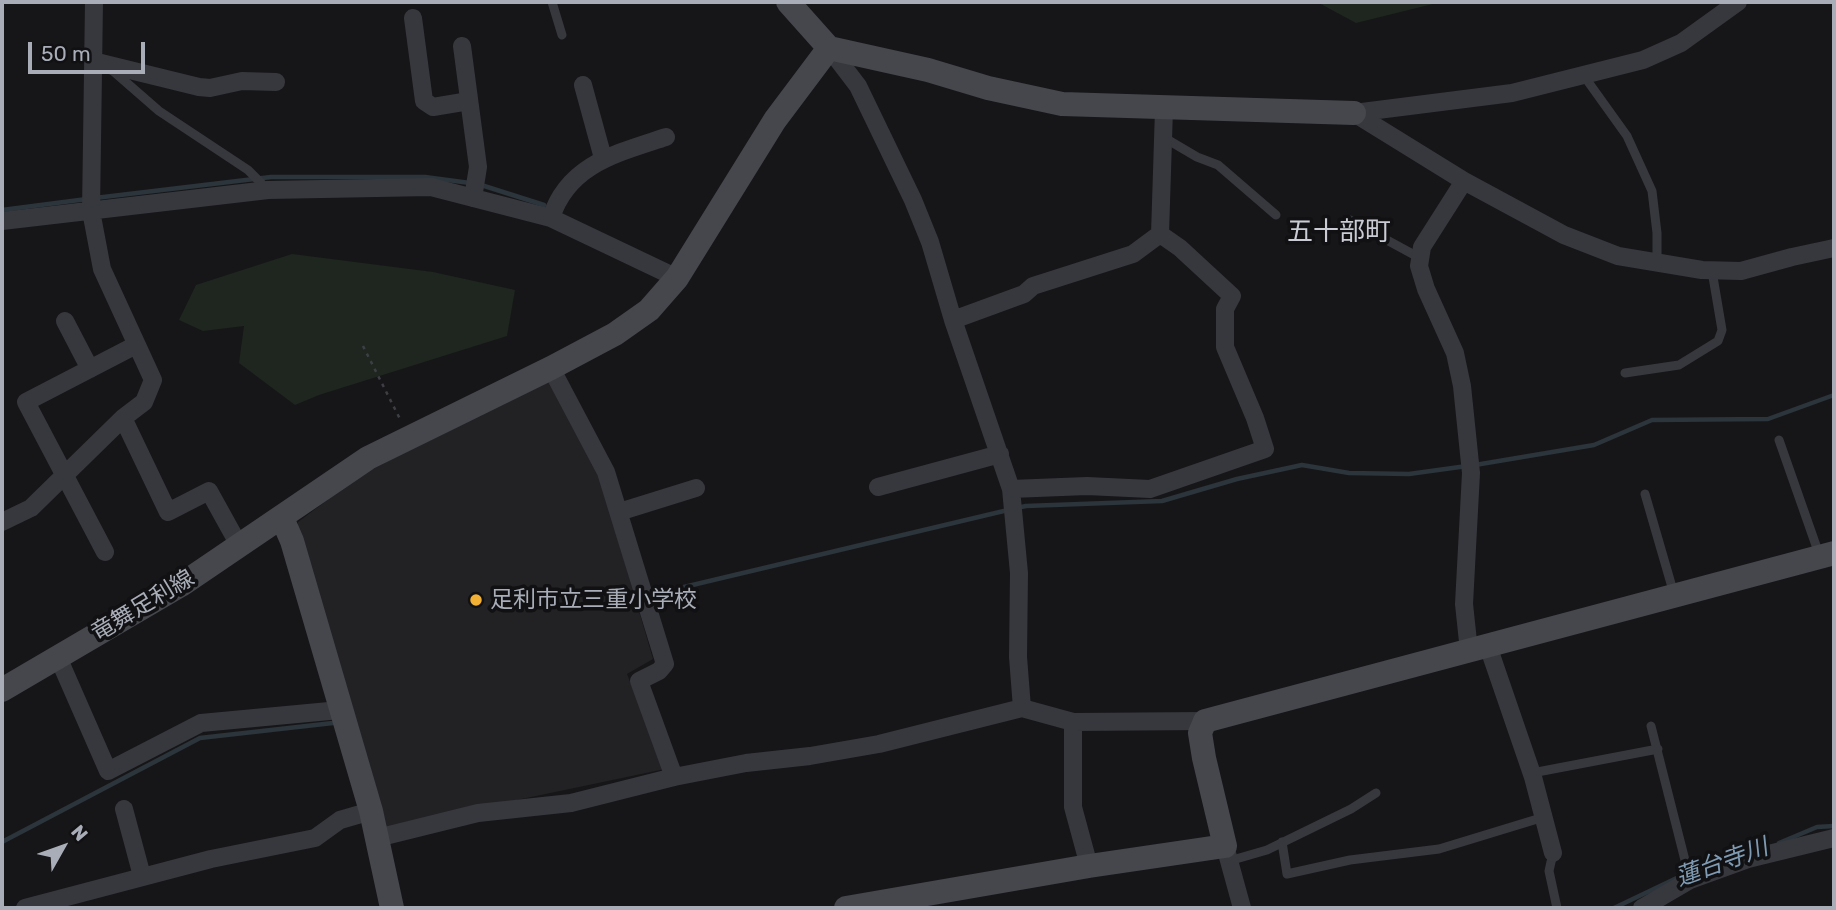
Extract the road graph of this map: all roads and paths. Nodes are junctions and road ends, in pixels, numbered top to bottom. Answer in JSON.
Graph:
{"nodes":[{"id":1,"x":94,"y":2,"type":"edge"},
{"id":2,"x":552,"y":2,"type":"edge"},
{"id":3,"x":789,"y":2,"type":"edge"},
{"id":4,"x":1738,"y":2,"type":"edge"},
{"id":5,"x":412,"y":18,"type":"dead end"},
{"id":6,"x":562,"y":35,"type":"dead end"},
{"id":7,"x":462,"y":46,"type":"dead end"},
{"id":8,"x":829,"y":48,"type":"junction"},
{"id":9,"x":100,"y":62,"type":"junction"},
{"id":10,"x":1584,"y":76,"type":"junction"},
{"id":11,"x":276,"y":82,"type":"dead end"},
{"id":12,"x":583,"y":85,"type":"dead end"},
{"id":13,"x":469,"y":101,"type":"junction"},
{"id":14,"x":1164,"y":108,"type":"junction"},
{"id":15,"x":1354,"y":113,"type":"junction"},
{"id":16,"x":1163,"y":136,"type":"junction"},
{"id":17,"x":666,"y":137,"type":"dead end"},
{"id":18,"x":603,"y":158,"type":"junction"},
{"id":19,"x":1464,"y":181,"type":"junction"},
{"id":20,"x":268,"y":190,"type":"junction"},
{"id":21,"x":473,"y":198,"type":"junction"},
{"id":22,"x":90,"y":211,"type":"junction"},
{"id":23,"x":1276,"y":215,"type":"dead end"},
{"id":24,"x":551,"y":218,"type":"junction"},
{"id":25,"x":1350,"y":220,"type":"dead end"},
{"id":26,"x":2,"y":221,"type":"edge"},
{"id":27,"x":1160,"y":234,"type":"junction"},
{"id":28,"x":1834,"y":248,"type":"edge"},
{"id":29,"x":1420,"y":258,"type":"junction"},
{"id":30,"x":1657,"y":264,"type":"junction"},
{"id":31,"x":1712,"y":271,"type":"junction"},
{"id":32,"x":677,"y":278,"type":"junction"},
{"id":33,"x":953,"y":320,"type":"junction"},
{"id":34,"x":65,"y":321,"type":"dead end"},
{"id":35,"x":136,"y":345,"type":"junction"},
{"id":36,"x":363,"y":346,"type":"dead end"},
{"id":37,"x":551,"y":368,"type":"junction"},
{"id":38,"x":90,"y":369,"type":"junction"},
{"id":39,"x":1625,"y":373,"type":"dead end"},
{"id":40,"x":123,"y":418,"type":"junction"},
{"id":41,"x":408,"y":437,"type":"junction"},
{"id":42,"x":1780,"y":440,"type":"dead end"},
{"id":43,"x":1000,"y":454,"type":"junction"},
{"id":44,"x":64,"y":476,"type":"junction"},
{"id":45,"x":878,"y":487,"type":"dead end"},
{"id":46,"x":696,"y":488,"type":"dead end"},
{"id":47,"x":1011,"y":489,"type":"junction"},
{"id":48,"x":1645,"y":494,"type":"dead end"},
{"id":49,"x":619,"y":512,"type":"junction"},
{"id":50,"x":282,"y":517,"type":"junction"},
{"id":51,"x":2,"y":523,"type":"edge"},
{"id":52,"x":240,"y":547,"type":"junction"},
{"id":53,"x":105,"y":552,"type":"dead end"},
{"id":54,"x":1830,"y":557,"type":"edge"},
{"id":55,"x":1674,"y":596,"type":"junction"},
{"id":56,"x":1478,"y":649,"type":"junction"},
{"id":57,"x":58,"y":657,"type":"junction"},
{"id":58,"x":2,"y":690,"type":"edge"},
{"id":59,"x":1021,"y":708,"type":"junction"},
{"id":60,"x":340,"y":710,"type":"junction"},
{"id":61,"x":1205,"y":721,"type":"junction"},
{"id":62,"x":1073,"y":722,"type":"junction"},
{"id":63,"x":1651,"y":726,"type":"dead end"},
{"id":64,"x":1658,"y":749,"type":"junction"},
{"id":65,"x":1531,"y":773,"type":"junction"},
{"id":66,"x":674,"y":776,"type":"junction"},
{"id":67,"x":1376,"y":793,"type":"dead end"},
{"id":68,"x":124,"y":809,"type":"dead end"},
{"id":69,"x":371,"y":811,"type":"junction"},
{"id":70,"x":1544,"y":817,"type":"junction"},
{"id":71,"x":377,"y":838,"type":"junction"},
{"id":72,"x":1834,"y":838,"type":"edge"},
{"id":73,"x":1282,"y":842,"type":"junction"},
{"id":74,"x":1553,"y":853,"type":"joint"},
{"id":75,"x":1227,"y":854,"type":"junction"},
{"id":76,"x":1089,"y":866,"type":"junction"},
{"id":77,"x":142,"y":876,"type":"junction"},
{"id":78,"x":1690,"y":880,"type":"junction"},
{"id":79,"x":25,"y":908,"type":"edge"},
{"id":80,"x":392,"y":908,"type":"edge"},
{"id":81,"x":846,"y":908,"type":"edge"},
{"id":82,"x":1242,"y":908,"type":"edge"},
{"id":83,"x":1558,"y":908,"type":"edge"},
{"id":84,"x":1642,"y":908,"type":"edge"}],
"edges":[{"from":1,"to":9,"type":"street"},
{"from":2,"to":6,"type":"lane"},
{"from":3,"to":8,"type":"street"},
{"from":4,"to":10,"type":"street"},
{"from":5,"to":13,"type":"street"},
{"from":7,"to":13,"type":"street"},
{"from":8,"to":14,"type":"street"},
{"from":8,"to":32,"type":"street","name":"竜舞足利線"},
{"from":8,"to":33,"type":"street"},
{"from":9,"to":11,"type":"street"},
{"from":9,"to":20,"type":"lane"},
{"from":9,"to":22,"type":"street"},
{"from":10,"to":15,"type":"street"},
{"from":10,"to":30,"type":"lane"},
{"from":12,"to":18,"type":"street"},
{"from":13,"to":21,"type":"street"},
{"from":14,"to":15,"type":"street"},
{"from":14,"to":16,"type":"street"},
{"from":15,"to":19,"type":"street"},
{"from":16,"to":23,"type":"lane"},
{"from":16,"to":27,"type":"street"},
{"from":17,"to":18,"type":"street"},
{"from":18,"to":24,"type":"street"},
{"from":19,"to":29,"type":"street"},
{"from":19,"to":30,"type":"street"},
{"from":20,"to":21,"type":"street"},
{"from":20,"to":22,"type":"street"},
{"from":21,"to":24,"type":"street"},
{"from":22,"to":26,"type":"street"},
{"from":22,"to":35,"type":"street"},
{"from":24,"to":32,"type":"street"},
{"from":25,"to":29,"type":"lane"},
{"from":27,"to":33,"type":"street"},
{"from":27,"to":47,"type":"street"},
{"from":28,"to":31,"type":"street"},
{"from":29,"to":56,"type":"street"},
{"from":30,"to":31,"type":"street"},
{"from":31,"to":39,"type":"lane"},
{"from":32,"to":37,"type":"street","name":"竜舞足利線"},
{"from":33,"to":43,"type":"street"},
{"from":34,"to":38,"type":"street"},
{"from":35,"to":38,"type":"street"},
{"from":35,"to":40,"type":"street"},
{"from":36,"to":41,"type":"path"},
{"from":37,"to":41,"type":"street","name":"竜舞足利線"},
{"from":37,"to":49,"type":"street"},
{"from":38,"to":44,"type":"street"},
{"from":40,"to":44,"type":"street"},
{"from":40,"to":52,"type":"street"},
{"from":41,"to":50,"type":"street","name":"竜舞足利線"},
{"from":42,"to":54,"type":"lane"},
{"from":43,"to":45,"type":"street"},
{"from":43,"to":47,"type":"street"},
{"from":44,"to":51,"type":"street"},
{"from":44,"to":53,"type":"street"},
{"from":46,"to":49,"type":"street"},
{"from":47,"to":59,"type":"street"},
{"from":48,"to":55,"type":"lane"},
{"from":49,"to":66,"type":"street"},
{"from":50,"to":52,"type":"street","name":"竜舞足利線"},
{"from":50,"to":60,"type":"street"},
{"from":52,"to":57,"type":"street","name":"竜舞足利線"},
{"from":54,"to":55,"type":"street"},
{"from":55,"to":56,"type":"street"},
{"from":56,"to":61,"type":"street"},
{"from":56,"to":65,"type":"street"},
{"from":57,"to":58,"type":"street","name":"竜舞足利線"},
{"from":57,"to":60,"type":"street"},
{"from":59,"to":62,"type":"street"},
{"from":59,"to":66,"type":"street"},
{"from":60,"to":69,"type":"street"},
{"from":61,"to":62,"type":"street"},
{"from":61,"to":75,"type":"street"},
{"from":62,"to":76,"type":"street"},
{"from":63,"to":64,"type":"lane"},
{"from":64,"to":65,"type":"lane"},
{"from":64,"to":78,"type":"lane"},
{"from":65,"to":70,"type":"street"},
{"from":66,"to":71,"type":"street"},
{"from":67,"to":73,"type":"lane"},
{"from":68,"to":77,"type":"street"},
{"from":69,"to":71,"type":"street"},
{"from":69,"to":77,"type":"street"},
{"from":70,"to":73,"type":"lane"},
{"from":70,"to":74,"type":"street"},
{"from":71,"to":80,"type":"street"},
{"from":72,"to":78,"type":"street"},
{"from":73,"to":75,"type":"lane"},
{"from":74,"to":83,"type":"lane"},
{"from":75,"to":76,"type":"street"},
{"from":75,"to":82,"type":"street"},
{"from":76,"to":81,"type":"street"},
{"from":77,"to":79,"type":"street"},
{"from":78,"to":84,"type":"street"}]}
